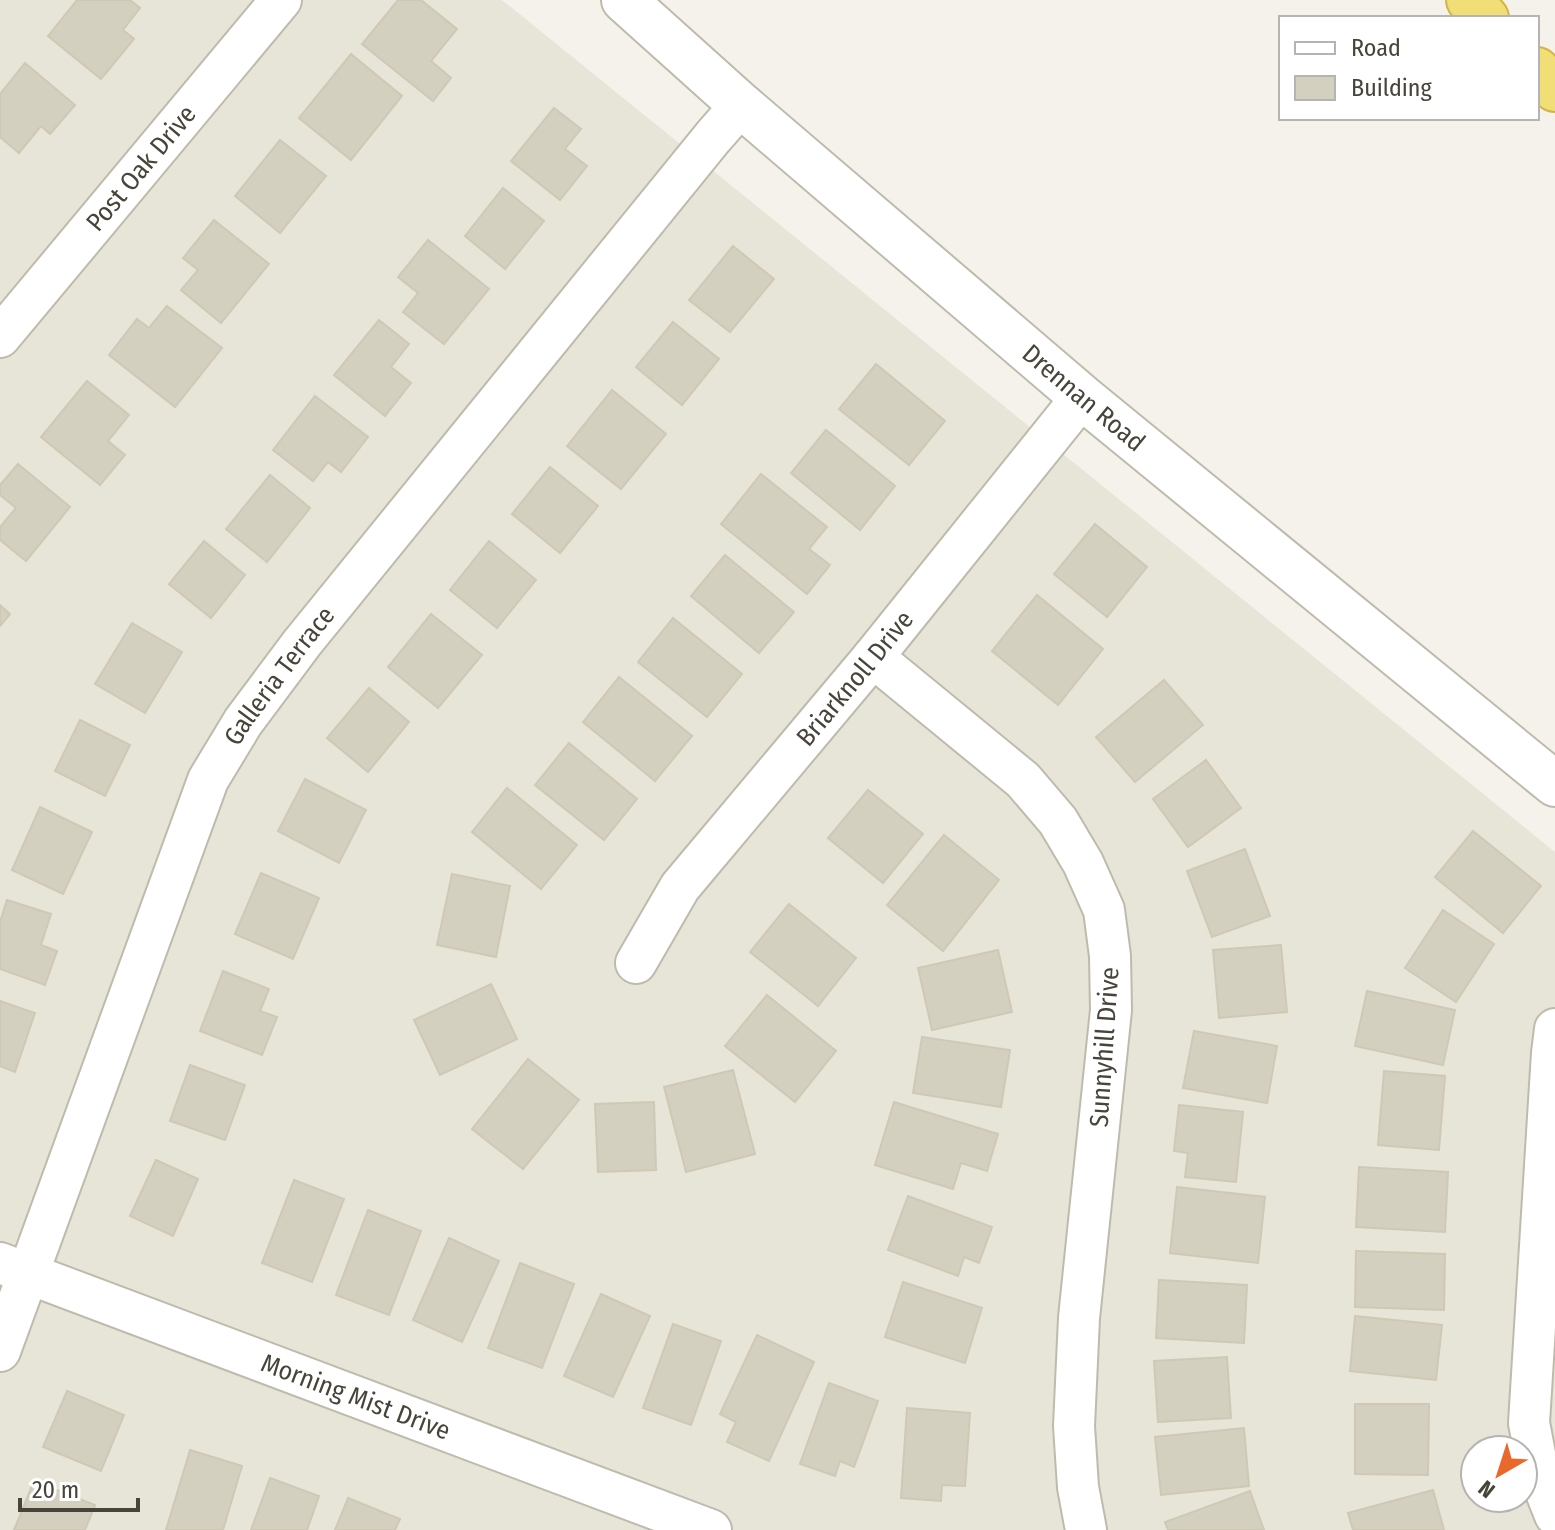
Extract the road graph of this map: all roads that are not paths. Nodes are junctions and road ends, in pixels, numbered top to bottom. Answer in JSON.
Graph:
{"nodes":[{"id":1,"x":281,"y":0,"type":"edge"},
{"id":2,"x":624,"y":0,"type":"edge"},
{"id":3,"x":1469,"y":0,"type":"edge"},
{"id":4,"x":1484,"y":16,"type":"edge"},
{"id":5,"x":1539,"y":72,"type":"edge"},
{"id":6,"x":1555,"y":89,"type":"edge"},
{"id":7,"x":741,"y":105,"type":"junction"},
{"id":8,"x":0,"y":337,"type":"edge"},
{"id":9,"x":1082,"y":397,"type":"junction"},
{"id":10,"x":873,"y":657,"type":"junction"},
{"id":11,"x":1555,"y":784,"type":"edge"},
{"id":12,"x":636,"y":963,"type":"dead end"},
{"id":13,"x":1555,"y":1029,"type":"edge"},
{"id":14,"x":15,"y":1269,"type":"edge"},
{"id":15,"x":0,"y":1351,"type":"edge"},
{"id":16,"x":1555,"y":1515,"type":"edge"},
{"id":17,"x":711,"y":1530,"type":"edge"},
{"id":18,"x":1086,"y":1530,"type":"edge"}],
"edges":[{"from":1,"to":8,"type":"street","name":"Post Oak Drive"},
{"from":2,"to":7,"type":"street","name":"Drennan Road"},
{"from":3,"to":4,"type":"highway"},
{"from":5,"to":6,"type":"highway"},
{"from":7,"to":9,"type":"street","name":"Drennan Road"},
{"from":7,"to":14,"type":"street","name":"Galleria Terrace"},
{"from":9,"to":10,"type":"street","name":"Briarknoll Drive"},
{"from":9,"to":11,"type":"street","name":"Drennan Road"},
{"from":10,"to":12,"type":"street","name":"Briarknoll Drive"},
{"from":10,"to":18,"type":"street","name":"Sunnyhill Drive"},
{"from":13,"to":16,"type":"street"},
{"from":14,"to":15,"type":"street","name":"Galleria Terrace"},
{"from":14,"to":17,"type":"street","name":"Morning Mist Drive"}]}
